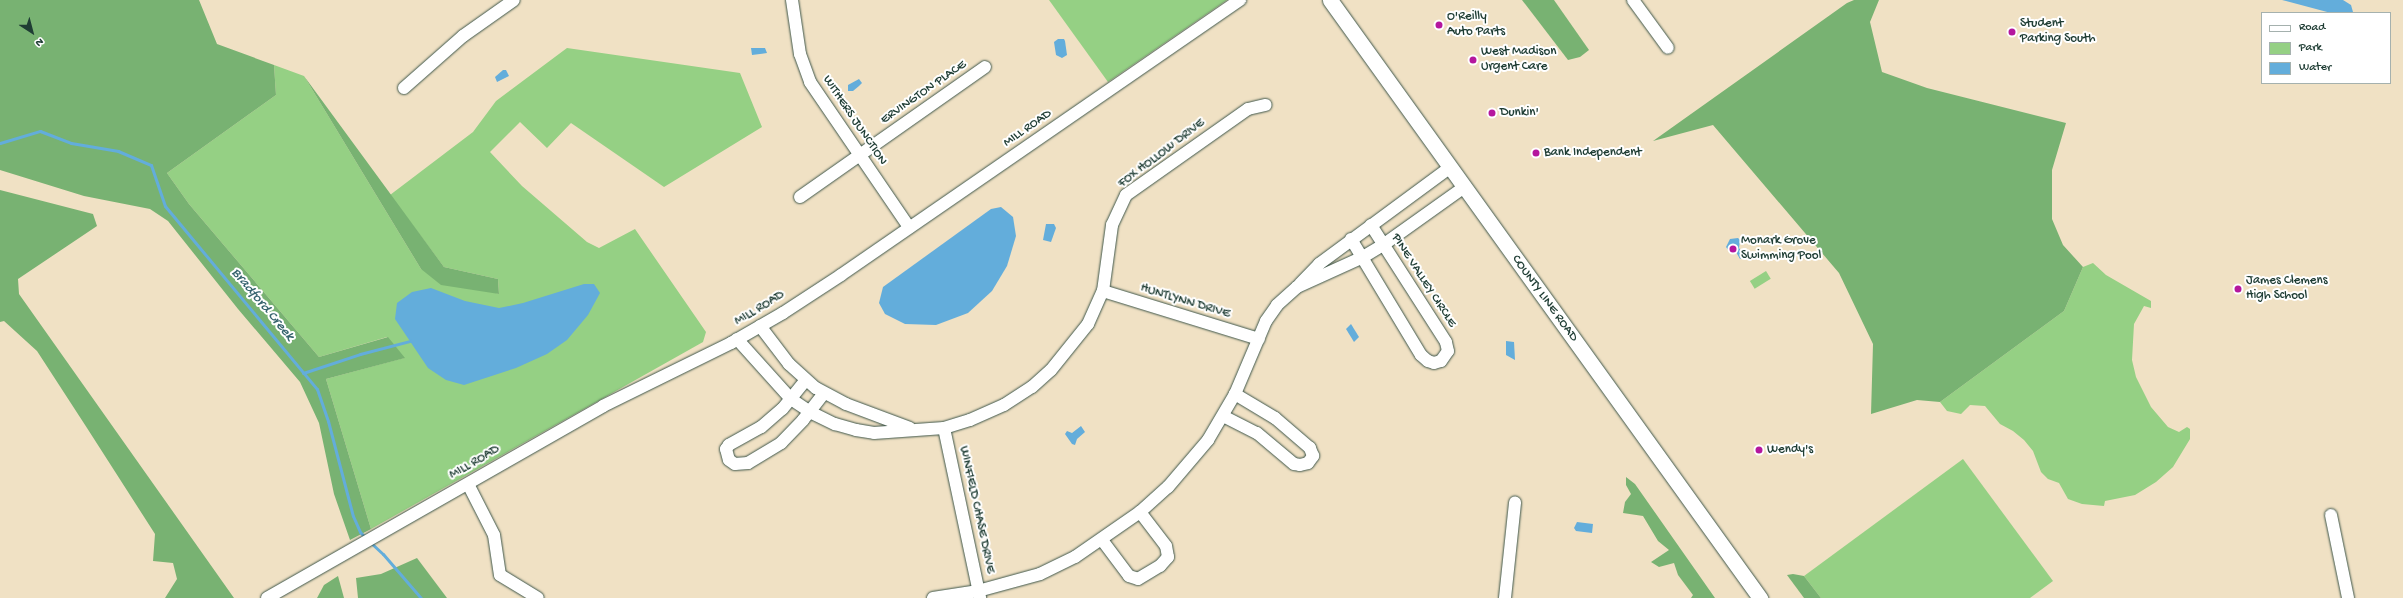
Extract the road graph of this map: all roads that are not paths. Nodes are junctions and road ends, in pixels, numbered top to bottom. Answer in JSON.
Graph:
{"nodes":[{"id":1,"x":514,"y":0,"type":"edge"},
{"id":2,"x":792,"y":0,"type":"edge"},
{"id":3,"x":1240,"y":0,"type":"edge"},
{"id":4,"x":1330,"y":0,"type":"edge"},
{"id":5,"x":1633,"y":0,"type":"edge"},
{"id":6,"x":1668,"y":48,"type":"dead end"},
{"id":7,"x":985,"y":67,"type":"dead end"},
{"id":8,"x":404,"y":88,"type":"dead end"},
{"id":9,"x":1266,"y":105,"type":"dead end"},
{"id":10,"x":860,"y":155,"type":"junction"},
{"id":11,"x":1449,"y":168,"type":"junction"},
{"id":12,"x":1463,"y":188,"type":"junction"},
{"id":13,"x":800,"y":198,"type":"dead end"},
{"id":14,"x":1371,"y":225,"type":"junction"},
{"id":15,"x":909,"y":227,"type":"junction"},
{"id":16,"x":1351,"y":239,"type":"junction"},
{"id":17,"x":1383,"y":245,"type":"junction"},
{"id":18,"x":1363,"y":256,"type":"junction"},
{"id":19,"x":1297,"y":287,"type":"junction"},
{"id":20,"x":1103,"y":291,"type":"junction"},
{"id":21,"x":760,"y":326,"type":"junction"},
{"id":22,"x":737,"y":339,"type":"junction"},
{"id":23,"x":1259,"y":339,"type":"junction"},
{"id":24,"x":805,"y":381,"type":"junction"},
{"id":25,"x":824,"y":393,"type":"junction"},
{"id":26,"x":1235,"y":394,"type":"junction"},
{"id":27,"x":791,"y":399,"type":"junction"},
{"id":28,"x":810,"y":412,"type":"junction"},
{"id":29,"x":1223,"y":416,"type":"junction"},
{"id":30,"x":944,"y":428,"type":"junction"},
{"id":31,"x":913,"y":429,"type":"junction"},
{"id":32,"x":468,"y":484,"type":"junction"},
{"id":33,"x":1515,"y":503,"type":"dead end"},
{"id":34,"x":1140,"y":512,"type":"junction"},
{"id":35,"x":2331,"y":515,"type":"dead end"},
{"id":36,"x":1102,"y":540,"type":"junction"},
{"id":37,"x":979,"y":594,"type":"edge"},
{"id":38,"x":267,"y":598,"type":"edge"},
{"id":39,"x":538,"y":598,"type":"edge"},
{"id":40,"x":933,"y":598,"type":"edge"},
{"id":41,"x":1505,"y":598,"type":"edge"},
{"id":42,"x":1760,"y":598,"type":"edge"},
{"id":43,"x":2348,"y":598,"type":"edge"}],
"edges":[{"from":1,"to":8,"type":"street"},
{"from":2,"to":10,"type":"street","name":"WITHERS JUNCTION"},
{"from":3,"to":15,"type":"street","name":"MILL ROAD"},
{"from":4,"to":11,"type":"main road","name":"COUNTY LINE ROAD"},
{"from":5,"to":6,"type":"street"},
{"from":7,"to":10,"type":"street","name":"ERVINGTON PLACE"},
{"from":9,"to":20,"type":"street","name":"FOX HOLLOW DRIVE"},
{"from":10,"to":13,"type":"street","name":"ERVINGTON PLACE"},
{"from":10,"to":15,"type":"street","name":"WITHERS JUNCTION"},
{"from":11,"to":12,"type":"main road","name":"COUNTY LINE ROAD"},
{"from":11,"to":14,"type":"street"},
{"from":12,"to":17,"type":"street"},
{"from":12,"to":42,"type":"main road","name":"COUNTY LINE ROAD"},
{"from":14,"to":16,"type":"street"},
{"from":14,"to":17,"type":"street","name":"PINE VALLEY CIRCLE"},
{"from":15,"to":21,"type":"street","name":"MILL ROAD"},
{"from":16,"to":18,"type":"street","name":"PINE VALLEY CIRCLE"},
{"from":16,"to":19,"type":"street"},
{"from":17,"to":18,"type":"street"},
{"from":17,"to":18,"type":"street","name":"PINE VALLEY CIRCLE"},
{"from":18,"to":19,"type":"street"},
{"from":19,"to":23,"type":"street"},
{"from":20,"to":23,"type":"street","name":"HUNTLYNN DRIVE"},
{"from":20,"to":30,"type":"street","name":"FOX HOLLOW DRIVE"},
{"from":21,"to":22,"type":"street","name":"MILL ROAD"},
{"from":21,"to":24,"type":"street","name":"FOX HOLLOW DRIVE"},
{"from":22,"to":27,"type":"street","name":"FOX HOLLOW DRIVE"},
{"from":22,"to":32,"type":"street","name":"MILL ROAD"},
{"from":23,"to":26,"type":"street"},
{"from":24,"to":25,"type":"street","name":"FOX HOLLOW DRIVE"},
{"from":24,"to":27,"type":"street"},
{"from":25,"to":28,"type":"street"},
{"from":25,"to":31,"type":"street","name":"FOX HOLLOW DRIVE"},
{"from":26,"to":29,"type":"street"},
{"from":26,"to":29,"type":"street"},
{"from":27,"to":28,"type":"street","name":"FOX HOLLOW DRIVE"},
{"from":27,"to":28,"type":"street"},
{"from":28,"to":31,"type":"street","name":"FOX HOLLOW DRIVE"},
{"from":29,"to":34,"type":"street"},
{"from":30,"to":31,"type":"street","name":"FOX HOLLOW DRIVE"},
{"from":30,"to":37,"type":"street","name":"WINFIELD CHASE DRIVE"},
{"from":32,"to":38,"type":"street","name":"MILL ROAD"},
{"from":32,"to":39,"type":"street"},
{"from":33,"to":41,"type":"street"},
{"from":34,"to":36,"type":"street"},
{"from":34,"to":36,"type":"street"},
{"from":35,"to":43,"type":"street"},
{"from":36,"to":37,"type":"street"},
{"from":37,"to":40,"type":"street"}]}
